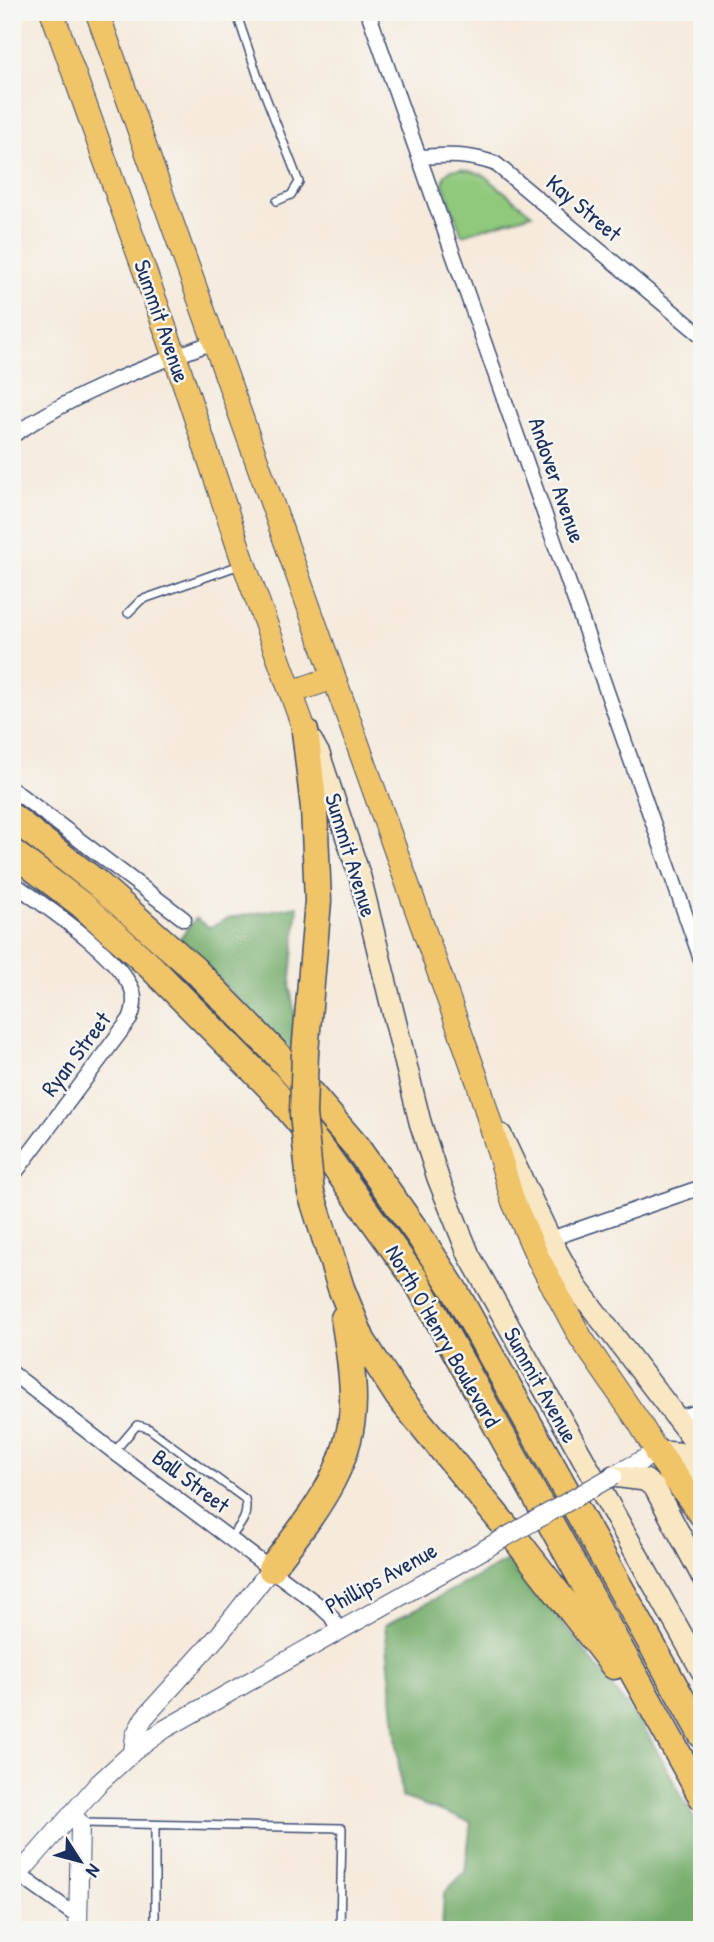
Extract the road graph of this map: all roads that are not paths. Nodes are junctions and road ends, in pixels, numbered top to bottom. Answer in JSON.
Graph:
{"nodes":[{"id":1,"x":52,"y":12,"type":"edge"},
{"id":2,"x":97,"y":12,"type":"edge"},
{"id":3,"x":236,"y":12,"type":"edge"},
{"id":4,"x":368,"y":12,"type":"edge"},
{"id":5,"x":421,"y":157,"type":"junction"},
{"id":6,"x":277,"y":201,"type":"dead end"},
{"id":7,"x":702,"y":337,"type":"edge"},
{"id":8,"x":214,"y":342,"type":"junction"},
{"id":9,"x":175,"y":356,"type":"junction"},
{"id":10,"x":12,"y":436,"type":"edge"},
{"id":11,"x":244,"y":564,"type":"junction"},
{"id":12,"x":128,"y":613,"type":"dead end"},
{"id":13,"x":332,"y":678,"type":"junction"},
{"id":14,"x":292,"y":692,"type":"junction"},
{"id":15,"x":305,"y":731,"type":"junction"},
{"id":16,"x":12,"y":789,"type":"edge"},
{"id":17,"x":12,"y":817,"type":"edge"},
{"id":18,"x":12,"y":852,"type":"edge"},
{"id":19,"x":12,"y":882,"type":"edge"},
{"id":20,"x":184,"y":919,"type":"dead end"},
{"id":21,"x":702,"y":962,"type":"edge"},
{"id":22,"x":478,"y":1082,"type":"junction"},
{"id":23,"x":12,"y":1177,"type":"edge"},
{"id":24,"x":702,"y":1187,"type":"edge"},
{"id":25,"x":550,"y":1239,"type":"junction"},
{"id":26,"x":341,"y":1288,"type":"junction"},
{"id":27,"x":12,"y":1373,"type":"edge"},
{"id":28,"x":702,"y":1411,"type":"edge"},
{"id":29,"x":677,"y":1418,"type":"junction"},
{"id":30,"x":700,"y":1445,"type":"edge"},
{"id":31,"x":114,"y":1452,"type":"junction"},
{"id":32,"x":657,"y":1452,"type":"junction"},
{"id":33,"x":613,"y":1476,"type":"junction"},
{"id":34,"x":702,"y":1480,"type":"edge"},
{"id":35,"x":702,"y":1514,"type":"edge"},
{"id":36,"x":230,"y":1538,"type":"junction"},
{"id":37,"x":271,"y":1569,"type":"junction"},
{"id":38,"x":702,"y":1576,"type":"edge"},
{"id":39,"x":339,"y":1630,"type":"junction"},
{"id":40,"x":702,"y":1671,"type":"edge"},
{"id":41,"x":666,"y":1734,"type":"junction"},
{"id":42,"x":702,"y":1735,"type":"edge"},
{"id":43,"x":133,"y":1752,"type":"junction"},
{"id":44,"x":702,"y":1797,"type":"edge"},
{"id":45,"x":76,"y":1818,"type":"junction"},
{"id":46,"x":155,"y":1825,"type":"junction"},
{"id":47,"x":15,"y":1876,"type":"edge"},
{"id":48,"x":78,"y":1923,"type":"edge"},
{"id":49,"x":155,"y":1930,"type":"edge"},
{"id":50,"x":340,"y":1930,"type":"edge"}],
"edges":[{"from":1,"to":9,"type":"main road","name":"Summit Avenue"},
{"from":2,"to":8,"type":"main road","name":"Summit Avenue"},
{"from":3,"to":6,"type":"lane"},
{"from":4,"to":5,"type":"street","name":"Andover Avenue"},
{"from":5,"to":7,"type":"street","name":"Kay Street"},
{"from":5,"to":21,"type":"street","name":"Andover Avenue"},
{"from":8,"to":9,"type":"street"},
{"from":8,"to":13,"type":"main road","name":"Summit Avenue"},
{"from":9,"to":10,"type":"street"},
{"from":9,"to":11,"type":"main road","name":"Summit Avenue"},
{"from":11,"to":12,"type":"lane"},
{"from":11,"to":14,"type":"main road","name":"Summit Avenue"},
{"from":13,"to":14,"type":"main road"},
{"from":13,"to":22,"type":"main road","name":"Summit Avenue"},
{"from":14,"to":15,"type":"main road","name":"Summit Avenue"},
{"from":15,"to":26,"type":"highway","bridge":true},
{"from":15,"to":40,"type":"main road","name":"Summit Avenue"},
{"from":16,"to":20,"type":"street"},
{"from":17,"to":42,"type":"highway","name":"North O'Henry Boulevard"},
{"from":18,"to":41,"type":"highway","name":"North O'Henry Boulevard"},
{"from":19,"to":23,"type":"street","name":"Ryan Street"},
{"from":22,"to":25,"type":"main road","name":"Summit Avenue"},
{"from":22,"to":32,"type":"main road","name":"Summit Avenue"},
{"from":24,"to":25,"type":"street"},
{"from":25,"to":29,"type":"main road","name":"Summit Avenue"},
{"from":26,"to":37,"type":"highway"},
{"from":26,"to":41,"type":"highway"},
{"from":27,"to":31,"type":"street","name":"Ball Street"},
{"from":28,"to":29,"type":"street"},
{"from":29,"to":30,"type":"main road","name":"Summit Avenue"},
{"from":31,"to":36,"type":"street","name":"Ball Street"},
{"from":31,"to":36,"type":"lane"},
{"from":32,"to":33,"type":"street","name":"Phillips Avenue"},
{"from":32,"to":34,"type":"main road"},
{"from":32,"to":35,"type":"highway"},
{"from":33,"to":38,"type":"main road"},
{"from":33,"to":39,"type":"street","name":"Phillips Avenue","bridge":true},
{"from":36,"to":37,"type":"street","name":"Ball Street"},
{"from":37,"to":39,"type":"street","name":"Ball Street"},
{"from":37,"to":43,"type":"street"},
{"from":39,"to":43,"type":"street","name":"Phillips Avenue"},
{"from":41,"to":44,"type":"highway","name":"North O'Henry Boulevard"},
{"from":43,"to":45,"type":"street","name":"Phillips Avenue"},
{"from":45,"to":46,"type":"lane"},
{"from":45,"to":47,"type":"street","name":"Phillips Avenue"},
{"from":45,"to":48,"type":"street"},
{"from":46,"to":49,"type":"lane"},
{"from":46,"to":50,"type":"lane"},
{"from":47,"to":48,"type":"street"}]}
